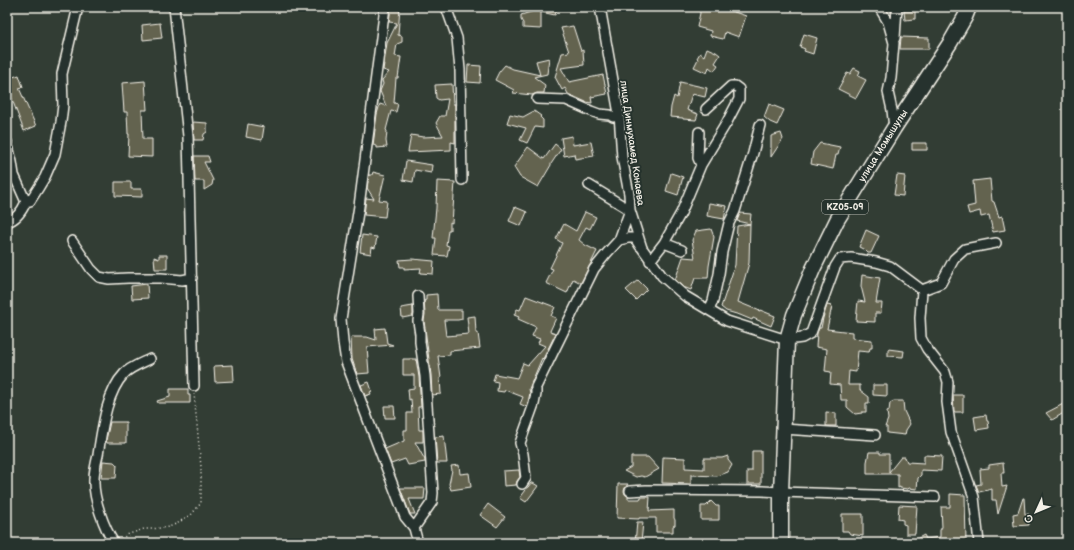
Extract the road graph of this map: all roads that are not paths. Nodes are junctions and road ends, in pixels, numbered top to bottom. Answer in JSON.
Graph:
{"nodes":[{"id":1,"x":78,"y":7,"type":"edge"},
{"id":2,"x":174,"y":7,"type":"edge"},
{"id":3,"x":385,"y":7,"type":"edge"},
{"id":4,"x":446,"y":7,"type":"edge"},
{"id":5,"x":600,"y":7,"type":"edge"},
{"id":6,"x":879,"y":7,"type":"edge"},
{"id":7,"x":897,"y":7,"type":"edge"},
{"id":8,"x":969,"y":7,"type":"edge"},
{"id":9,"x":894,"y":44,"type":"junction"},
{"id":10,"x":537,"y":99,"type":"dead end"},
{"id":11,"x":706,"y":109,"type":"dead end"},
{"id":12,"x":619,"y":114,"type":"junction"},
{"id":13,"x":760,"y":125,"type":"dead end"},
{"id":14,"x":894,"y":128,"type":"junction"},
{"id":15,"x":699,"y":132,"type":"dead end"},
{"id":16,"x":7,"y":142,"type":"edge"},
{"id":17,"x":701,"y":165,"type":"junction"},
{"id":18,"x":462,"y":180,"type":"dead end"},
{"id":19,"x":589,"y":185,"type":"dead end"},
{"id":20,"x":26,"y":202,"type":"junction"},
{"id":21,"x":630,"y":210,"type":"junction"},
{"id":22,"x":7,"y":222,"type":"edge"},
{"id":23,"x":619,"y":240,"type":"junction"},
{"id":24,"x":72,"y":241,"type":"dead end"},
{"id":25,"x":664,"y":243,"type":"junction"},
{"id":26,"x":996,"y":243,"type":"dead end"},
{"id":27,"x":642,"y":248,"type":"junction"},
{"id":28,"x":682,"y":250,"type":"dead end"},
{"id":29,"x":650,"y":261,"type":"junction"},
{"id":30,"x":192,"y":278,"type":"junction"},
{"id":31,"x":922,"y":290,"type":"junction"},
{"id":32,"x":418,"y":296,"type":"dead end"},
{"id":33,"x":709,"y":310,"type":"junction"},
{"id":34,"x":787,"y":340,"type":"junction"},
{"id":35,"x":150,"y":359,"type":"dead end"},
{"id":36,"x":194,"y":386,"type":"road end"},
{"id":37,"x":783,"y":429,"type":"junction"},
{"id":38,"x":875,"y":436,"type":"dead end"},
{"id":39,"x":522,"y":484,"type":"dead end"},
{"id":40,"x":630,"y":491,"type":"dead end"},
{"id":41,"x":781,"y":492,"type":"junction"},
{"id":42,"x":935,"y":497,"type":"dead end"},
{"id":43,"x":414,"y":528,"type":"junction"},
{"id":44,"x":115,"y":543,"type":"edge"},
{"id":45,"x":418,"y":543,"type":"edge"},
{"id":46,"x":781,"y":543,"type":"edge"},
{"id":47,"x":979,"y":543,"type":"edge"}],
"edges":[{"from":1,"to":20,"type":"street"},
{"from":2,"to":30,"type":"street"},
{"from":3,"to":43,"type":"street"},
{"from":4,"to":18,"type":"street"},
{"from":5,"to":12,"type":"street","name":"лица Динмухамед Конаева"},
{"from":6,"to":9,"type":"street"},
{"from":7,"to":9,"type":"street"},
{"from":8,"to":14,"type":"main road","name":"улица Момышулы","number":"KZ05-09"},
{"from":9,"to":14,"type":"street"},
{"from":10,"to":12,"type":"street"},
{"from":11,"to":17,"type":"street"},
{"from":12,"to":21,"type":"street","name":"лица Динмухамед Конаева"},
{"from":13,"to":33,"type":"street"},
{"from":14,"to":34,"type":"main road","name":"улица Момышулы","number":"KZ05-09"},
{"from":15,"to":17,"type":"street"},
{"from":16,"to":20,"type":"street"},
{"from":17,"to":25,"type":"street"},
{"from":19,"to":21,"type":"street"},
{"from":20,"to":22,"type":"street"},
{"from":21,"to":23,"type":"street"},
{"from":21,"to":27,"type":"street","name":"лица Динмухамед Конаева"},
{"from":23,"to":27,"type":"street"},
{"from":23,"to":39,"type":"street"},
{"from":24,"to":30,"type":"street"},
{"from":25,"to":28,"type":"street"},
{"from":25,"to":29,"type":"street"},
{"from":26,"to":31,"type":"street"},
{"from":27,"to":29,"type":"street","name":"лица Динмухамед Конаева"},
{"from":29,"to":33,"type":"street","name":"лица Динмухамед Конаева"},
{"from":30,"to":36,"type":"street"},
{"from":31,"to":34,"type":"street"},
{"from":31,"to":47,"type":"street"},
{"from":32,"to":43,"type":"street"},
{"from":33,"to":34,"type":"street","name":"лица Динмухамед Конаева"},
{"from":34,"to":37,"type":"main road","name":"улица Момышулы","number":"KZ05-09"},
{"from":35,"to":44,"type":"street"},
{"from":37,"to":38,"type":"street"},
{"from":37,"to":41,"type":"main road","number":"KZ05-09"},
{"from":40,"to":41,"type":"street"},
{"from":41,"to":42,"type":"street"},
{"from":41,"to":46,"type":"main road","number":"KZ05-09"},
{"from":43,"to":45,"type":"street"}]}
